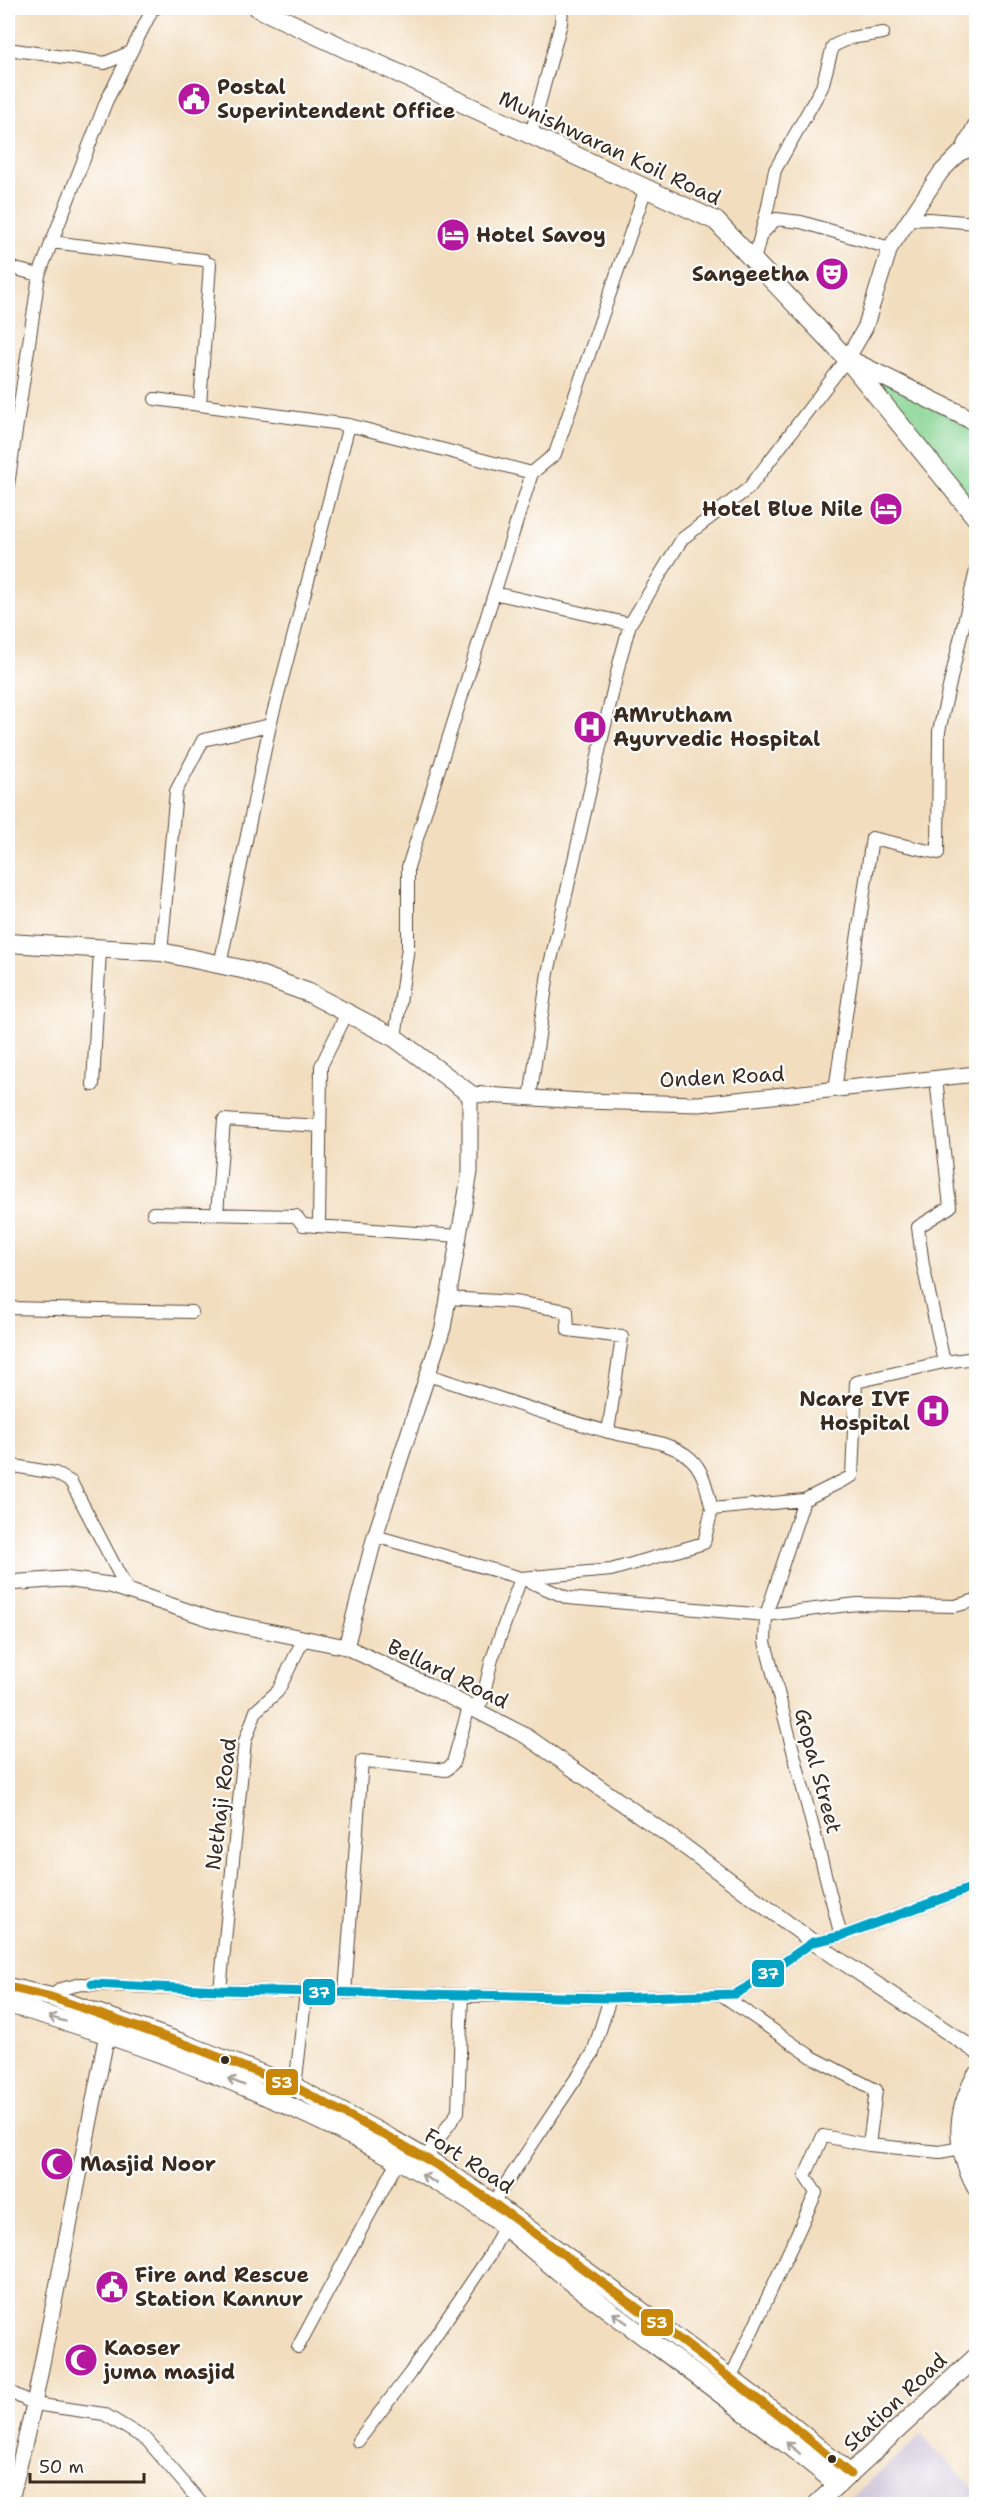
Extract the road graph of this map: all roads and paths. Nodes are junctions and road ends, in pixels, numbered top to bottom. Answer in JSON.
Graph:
{"nodes":[{"id":1,"x":156,"y":8,"type":"edge"},
{"id":2,"x":258,"y":8,"type":"edge"},
{"id":3,"x":562,"y":8,"type":"edge"},
{"id":4,"x":883,"y":33,"type":"dead end"},
{"id":5,"x":8,"y":49,"type":"edge"},
{"id":6,"x":131,"y":52,"type":"junction"},
{"id":7,"x":976,"y":121,"type":"edge"},
{"id":8,"x":531,"y":134,"type":"junction"},
{"id":9,"x":976,"y":147,"type":"edge"},
{"id":10,"x":960,"y":153,"type":"junction"},
{"id":11,"x":646,"y":188,"type":"junction"},
{"id":12,"x":907,"y":220,"type":"junction"},
{"id":13,"x":976,"y":223,"type":"edge"},
{"id":14,"x":761,"y":235,"type":"junction"},
{"id":15,"x":51,"y":243,"type":"junction"},
{"id":16,"x":890,"y":248,"type":"junction"},
{"id":17,"x":754,"y":261,"type":"junction"},
{"id":18,"x":8,"y":267,"type":"edge"},
{"id":19,"x":39,"y":274,"type":"junction"},
{"id":20,"x":848,"y":359,"type":"junction"},
{"id":21,"x":155,"y":399,"type":"dead end"},
{"id":22,"x":200,"y":405,"type":"junction"},
{"id":23,"x":976,"y":422,"type":"edge"},
{"id":24,"x":349,"y":425,"type":"junction"},
{"id":25,"x":532,"y":473,"type":"junction"},
{"id":26,"x":8,"y":485,"type":"edge"},
{"id":27,"x":976,"y":518,"type":"edge"},
{"id":28,"x":976,"y":570,"type":"edge"},
{"id":29,"x":494,"y":593,"type":"junction"},
{"id":30,"x":630,"y":624,"type":"junction"},
{"id":31,"x":270,"y":725,"type":"junction"},
{"id":32,"x":8,"y":943,"type":"edge"},
{"id":33,"x":100,"y":950,"type":"junction"},
{"id":34,"x":162,"y":952,"type":"junction"},
{"id":35,"x":220,"y":964,"type":"junction"},
{"id":36,"x":347,"y":1013,"type":"junction"},
{"id":37,"x":395,"y":1038,"type":"junction"},
{"id":38,"x":976,"y":1074,"type":"edge"},
{"id":39,"x":936,"y":1078,"type":"junction"},
{"id":40,"x":93,"y":1085,"type":"dead end"},
{"id":41,"x":835,"y":1090,"type":"junction"},
{"id":42,"x":470,"y":1094,"type":"junction"},
{"id":43,"x":530,"y":1098,"type":"junction"},
{"id":44,"x":320,"y":1126,"type":"junction"},
{"id":45,"x":153,"y":1213,"type":"dead end"},
{"id":46,"x":217,"y":1214,"type":"junction"},
{"id":47,"x":319,"y":1226,"type":"junction"},
{"id":48,"x":459,"y":1236,"type":"junction"},
{"id":49,"x":448,"y":1298,"type":"junction"},
{"id":50,"x":8,"y":1308,"type":"edge"},
{"id":51,"x":192,"y":1312,"type":"dead end"},
{"id":52,"x":976,"y":1358,"type":"edge"},
{"id":53,"x":944,"y":1362,"type":"junction"},
{"id":54,"x":428,"y":1375,"type":"junction"},
{"id":55,"x":608,"y":1432,"type":"junction"},
{"id":56,"x":8,"y":1465,"type":"edge"},
{"id":57,"x":804,"y":1500,"type":"junction"},
{"id":58,"x":712,"y":1509,"type":"junction"},
{"id":59,"x":375,"y":1536,"type":"junction"},
{"id":60,"x":521,"y":1578,"type":"junction"},
{"id":61,"x":8,"y":1583,"type":"edge"},
{"id":62,"x":128,"y":1590,"type":"junction"},
{"id":63,"x":976,"y":1600,"type":"edge"},
{"id":64,"x":766,"y":1615,"type":"junction"},
{"id":65,"x":304,"y":1638,"type":"junction"},
{"id":66,"x":346,"y":1647,"type":"junction"},
{"id":67,"x":469,"y":1707,"type":"junction"},
{"id":68,"x":976,"y":1886,"type":"edge"},
{"id":69,"x":841,"y":1936,"type":"junction"},
{"id":70,"x":813,"y":1941,"type":"junction"},
{"id":71,"x":8,"y":1987,"type":"edge"},
{"id":72,"x":220,"y":1990,"type":"junction"},
{"id":73,"x":306,"y":1992,"type":"junction"},
{"id":74,"x":345,"y":1993,"type":"junction"},
{"id":75,"x":462,"y":1995,"type":"junction"},
{"id":76,"x":722,"y":1995,"type":"junction"},
{"id":77,"x":51,"y":1997,"type":"junction"},
{"id":78,"x":610,"y":1998,"type":"junction"},
{"id":79,"x":8,"y":2004,"type":"edge"},
{"id":80,"x":109,"y":2026,"type":"junction"},
{"id":81,"x":976,"y":2051,"type":"edge"},
{"id":82,"x":976,"y":2076,"type":"edge"},
{"id":83,"x":295,"y":2087,"type":"junction"},
{"id":84,"x":289,"y":2106,"type":"junction"},
{"id":85,"x":868,"y":2145,"type":"junction"},
{"id":86,"x":961,"y":2148,"type":"junction"},
{"id":87,"x":425,"y":2158,"type":"junction"},
{"id":88,"x":398,"y":2161,"type":"junction"},
{"id":89,"x":976,"y":2187,"type":"edge"},
{"id":90,"x":493,"y":2203,"type":"junction"},
{"id":91,"x":504,"y":2227,"type":"junction"},
{"id":92,"x":587,"y":2283,"type":"junction"},
{"id":93,"x":298,"y":2347,"type":"dead end"},
{"id":94,"x":976,"y":2357,"type":"edge"},
{"id":95,"x":730,"y":2379,"type":"junction"},
{"id":96,"x":8,"y":2391,"type":"edge"},
{"id":97,"x":34,"y":2403,"type":"junction"},
{"id":98,"x":358,"y":2441,"type":"dead end"},
{"id":99,"x":844,"y":2479,"type":"junction"},
{"id":100,"x":10,"y":2505,"type":"edge"},
{"id":101,"x":202,"y":2505,"type":"edge"},
{"id":102,"x":817,"y":2505,"type":"edge"}],
"edges":[{"from":1,"to":6,"type":"street"},
{"from":2,"to":8,"type":"main road","name":"Munishwaran Koil Road"},
{"from":3,"to":8,"type":"street"},
{"from":4,"to":14,"type":"street"},
{"from":5,"to":6,"type":"street"},
{"from":6,"to":15,"type":"street"},
{"from":7,"to":10,"type":"street"},
{"from":8,"to":11,"type":"main road","name":"Munishwaran Koil Road"},
{"from":9,"to":10,"type":"street"},
{"from":10,"to":12,"type":"street"},
{"from":11,"to":17,"type":"main road","name":"Munishwaran Koil Road"},
{"from":11,"to":25,"type":"street"},
{"from":12,"to":13,"type":"street"},
{"from":12,"to":16,"type":"street"},
{"from":14,"to":16,"type":"street"},
{"from":14,"to":17,"type":"street"},
{"from":15,"to":19,"type":"street"},
{"from":15,"to":22,"type":"street"},
{"from":16,"to":20,"type":"street"},
{"from":17,"to":20,"type":"main road","name":"Munishwaran Koil Road"},
{"from":18,"to":19,"type":"street"},
{"from":19,"to":26,"type":"street"},
{"from":20,"to":23,"type":"main road"},
{"from":20,"to":27,"type":"main road","name":"Munishwaran Koil Road"},
{"from":20,"to":30,"type":"street"},
{"from":21,"to":22,"type":"street"},
{"from":22,"to":24,"type":"street"},
{"from":24,"to":25,"type":"street"},
{"from":24,"to":31,"type":"street"},
{"from":25,"to":29,"type":"street"},
{"from":28,"to":41,"type":"street"},
{"from":29,"to":30,"type":"street"},
{"from":29,"to":37,"type":"street"},
{"from":30,"to":43,"type":"street"},
{"from":31,"to":34,"type":"street"},
{"from":31,"to":35,"type":"street"},
{"from":32,"to":33,"type":"main road"},
{"from":33,"to":34,"type":"main road"},
{"from":33,"to":40,"type":"street"},
{"from":34,"to":35,"type":"main road"},
{"from":35,"to":36,"type":"main road"},
{"from":36,"to":37,"type":"main road"},
{"from":36,"to":44,"type":"street"},
{"from":37,"to":42,"type":"main road"},
{"from":38,"to":39,"type":"street","name":"Onden Road"},
{"from":39,"to":41,"type":"street","name":"Onden Road"},
{"from":39,"to":53,"type":"street"},
{"from":41,"to":43,"type":"street","name":"Onden Road"},
{"from":42,"to":43,"type":"street","name":"Onden Road"},
{"from":42,"to":48,"type":"street"},
{"from":44,"to":46,"type":"street"},
{"from":44,"to":47,"type":"street"},
{"from":45,"to":46,"type":"street"},
{"from":46,"to":47,"type":"street"},
{"from":47,"to":48,"type":"street"},
{"from":48,"to":49,"type":"street"},
{"from":49,"to":54,"type":"street"},
{"from":49,"to":55,"type":"street"},
{"from":50,"to":51,"type":"street"},
{"from":52,"to":53,"type":"street"},
{"from":53,"to":57,"type":"street"},
{"from":54,"to":55,"type":"street"},
{"from":54,"to":59,"type":"street"},
{"from":55,"to":58,"type":"street"},
{"from":56,"to":62,"type":"street"},
{"from":57,"to":58,"type":"street"},
{"from":57,"to":64,"type":"street","name":"Gopal Street"},
{"from":58,"to":60,"type":"street"},
{"from":59,"to":60,"type":"street"},
{"from":59,"to":66,"type":"street"},
{"from":60,"to":64,"type":"street"},
{"from":60,"to":67,"type":"street"},
{"from":61,"to":62,"type":"street","name":"Bellard Road"},
{"from":62,"to":65,"type":"street","name":"Bellard Road"},
{"from":63,"to":64,"type":"street"},
{"from":64,"to":69,"type":"street","name":"Gopal Street"},
{"from":65,"to":66,"type":"street","name":"Bellard Road"},
{"from":65,"to":72,"type":"street","name":"Nethaji Road"},
{"from":66,"to":67,"type":"street","name":"Bellard Road"},
{"from":67,"to":70,"type":"street","name":"Bellard Road"},
{"from":67,"to":74,"type":"street"},
{"from":68,"to":69,"type":"street"},
{"from":69,"to":70,"type":"street"},
{"from":70,"to":76,"type":"street"},
{"from":70,"to":81,"type":"street","name":"Bellard Road"},
{"from":71,"to":77,"type":"main road","name":"Fort Road"},
{"from":72,"to":73,"type":"street"},
{"from":72,"to":77,"type":"street"},
{"from":73,"to":74,"type":"street"},
{"from":73,"to":83,"type":"street"},
{"from":74,"to":75,"type":"street"},
{"from":75,"to":78,"type":"street"},
{"from":75,"to":87,"type":"street"},
{"from":76,"to":78,"type":"street"},
{"from":76,"to":85,"type":"street"},
{"from":77,"to":80,"type":"main road","name":"Fort Road"},
{"from":78,"to":90,"type":"street"},
{"from":80,"to":79,"type":"main road","name":"Fort Road","one_way":true},
{"from":80,"to":83,"type":"main road","name":"Fort Road"},
{"from":84,"to":80,"type":"main road","name":"Fort Road","one_way":true},
{"from":80,"to":97,"type":"street"},
{"from":82,"to":86,"type":"main road"},
{"from":83,"to":84,"type":"main road"},
{"from":83,"to":87,"type":"main road","name":"Fort Road"},
{"from":84,"to":88,"type":"main road","name":"Fort Road"},
{"from":85,"to":86,"type":"street"},
{"from":85,"to":95,"type":"street"},
{"from":86,"to":89,"type":"main road"},
{"from":87,"to":90,"type":"main road","name":"Fort Road"},
{"from":91,"to":88,"type":"main road","name":"Fort Road","one_way":true},
{"from":88,"to":93,"type":"street"},
{"from":90,"to":92,"type":"main road","name":"Fort Road"},
{"from":91,"to":92,"type":"main road","name":"Fort Road"},
{"from":91,"to":98,"type":"street"},
{"from":92,"to":95,"type":"main road","name":"Fort Road"},
{"from":99,"to":92,"type":"main road","name":"Fort Road","one_way":true},
{"from":94,"to":99,"type":"main road","name":"Station Road"},
{"from":95,"to":99,"type":"main road","name":"Fort Road"},
{"from":96,"to":97,"type":"street"},
{"from":97,"to":100,"type":"street"},
{"from":97,"to":101,"type":"street"},
{"from":99,"to":102,"type":"main road","name":"Station Road"}]}
